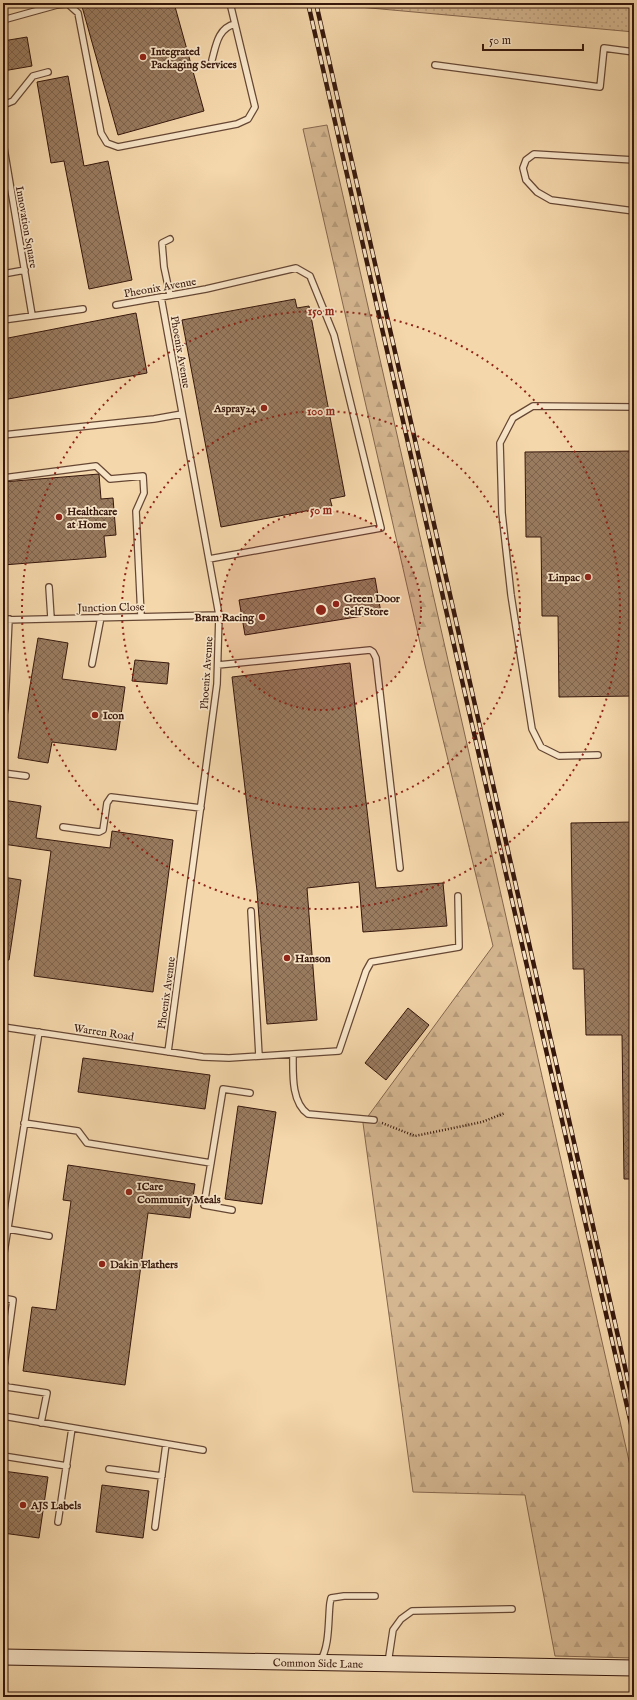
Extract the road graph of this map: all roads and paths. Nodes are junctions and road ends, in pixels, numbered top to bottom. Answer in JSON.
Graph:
{"nodes":[{"id":1,"x":230,"y":3,"type":"edge"},
{"id":2,"x":3,"y":20,"type":"edge"},
{"id":3,"x":235,"y":24,"type":"junction"},
{"id":4,"x":634,"y":52,"type":"edge"},
{"id":5,"x":212,"y":60,"type":"dead end"},
{"id":6,"x":435,"y":65,"type":"dead end"},
{"id":7,"x":48,"y":72,"type":"dead end"},
{"id":8,"x":3,"y":105,"type":"edge"},
{"id":9,"x":3,"y":142,"type":"edge"},
{"id":10,"x":634,"y":160,"type":"edge"},
{"id":11,"x":634,"y":212,"type":"edge"},
{"id":12,"x":170,"y":238,"type":"dead end"},
{"id":13,"x":25,"y":270,"type":"junction"},
{"id":14,"x":3,"y":274,"type":"edge"},
{"id":15,"x":170,"y":296,"type":"junction"},
{"id":16,"x":161,"y":297,"type":"junction"},
{"id":17,"x":116,"y":305,"type":"dead end"},
{"id":18,"x":82,"y":309,"type":"dead end"},
{"id":19,"x":32,"y":315,"type":"junction"},
{"id":20,"x":3,"y":320,"type":"edge"},
{"id":21,"x":634,"y":407,"type":"edge"},
{"id":22,"x":182,"y":414,"type":"junction"},
{"id":23,"x":3,"y":435,"type":"edge"},
{"id":24,"x":3,"y":478,"type":"edge"},
{"id":25,"x":209,"y":559,"type":"junction"},
{"id":26,"x":49,"y":587,"type":"dead end"},
{"id":27,"x":219,"y":615,"type":"junction"},
{"id":28,"x":141,"y":616,"type":"junction"},
{"id":29,"x":101,"y":617,"type":"junction"},
{"id":30,"x":51,"y":618,"type":"junction"},
{"id":31,"x":6,"y":620,"type":"edge"},
{"id":32,"x":92,"y":664,"type":"dead end"},
{"id":33,"x":218,"y":665,"type":"junction"},
{"id":34,"x":4,"y":708,"type":"edge"},
{"id":35,"x":3,"y":721,"type":"edge"},
{"id":36,"x":598,"y":755,"type":"dead end"},
{"id":37,"x":3,"y":774,"type":"edge"},
{"id":38,"x":26,"y":776,"type":"dead end"},
{"id":39,"x":201,"y":808,"type":"junction"},
{"id":40,"x":63,"y":827,"type":"dead end"},
{"id":41,"x":400,"y":868,"type":"dead end"},
{"id":42,"x":458,"y":896,"type":"dead end"},
{"id":43,"x":251,"y":911,"type":"dead end"},
{"id":44,"x":3,"y":1026,"type":"edge"},
{"id":45,"x":39,"y":1032,"type":"junction"},
{"id":46,"x":168,"y":1052,"type":"junction"},
{"id":47,"x":293,"y":1054,"type":"junction"},
{"id":48,"x":259,"y":1056,"type":"junction"},
{"id":49,"x":250,"y":1093,"type":"dead end"},
{"id":50,"x":505,"y":1113,"type":"dead end"},
{"id":51,"x":374,"y":1120,"type":"joint"},
{"id":52,"x":24,"y":1123,"type":"junction"},
{"id":53,"x":211,"y":1163,"type":"junction"},
{"id":54,"x":232,"y":1210,"type":"dead end"},
{"id":55,"x":6,"y":1232,"type":"edge"},
{"id":56,"x":49,"y":1236,"type":"dead end"},
{"id":57,"x":3,"y":1259,"type":"edge"},
{"id":58,"x":3,"y":1298,"type":"edge"},
{"id":59,"x":3,"y":1374,"type":"edge"},
{"id":60,"x":3,"y":1381,"type":"edge"},
{"id":61,"x":3,"y":1416,"type":"edge"},
{"id":62,"x":41,"y":1423,"type":"junction"},
{"id":63,"x":72,"y":1428,"type":"junction"},
{"id":64,"x":166,"y":1444,"type":"junction"},
{"id":65,"x":203,"y":1450,"type":"dead end"},
{"id":66,"x":3,"y":1456,"type":"edge"},
{"id":67,"x":67,"y":1466,"type":"junction"},
{"id":68,"x":109,"y":1469,"type":"dead end"},
{"id":69,"x":162,"y":1476,"type":"junction"},
{"id":70,"x":58,"y":1522,"type":"dead end"},
{"id":71,"x":156,"y":1527,"type":"dead end"},
{"id":72,"x":376,"y":1596,"type":"dead end"},
{"id":73,"x":512,"y":1609,"type":"dead end"},
{"id":74,"x":3,"y":1657,"type":"edge"},
{"id":75,"x":318,"y":1663,"type":"junction"},
{"id":76,"x":388,"y":1664,"type":"junction"},
{"id":77,"x":634,"y":1668,"type":"edge"}],
"edges":[{"from":1,"to":3,"type":"lane"},
{"from":2,"to":3,"type":"lane"},
{"from":3,"to":5,"type":"lane"},
{"from":4,"to":6,"type":"lane"},
{"from":7,"to":8,"type":"lane"},
{"from":9,"to":13,"type":"lane","name":"Innovation Square"},
{"from":10,"to":11,"type":"lane"},
{"from":12,"to":15,"type":"lane"},
{"from":13,"to":14,"type":"lane"},
{"from":13,"to":19,"type":"lane","name":"Innovation Square"},
{"from":15,"to":16,"type":"lane","name":"Pheonix Avenue"},
{"from":15,"to":25,"type":"lane","name":"Pheonix Avenue"},
{"from":16,"to":17,"type":"lane","name":"Pheonix Avenue"},
{"from":16,"to":22,"type":"lane","name":"Phoenix Avenue"},
{"from":18,"to":19,"type":"lane"},
{"from":19,"to":20,"type":"lane"},
{"from":21,"to":36,"type":"lane"},
{"from":22,"to":23,"type":"lane"},
{"from":22,"to":25,"type":"lane","name":"Phoenix Avenue"},
{"from":24,"to":28,"type":"lane"},
{"from":25,"to":27,"type":"lane","name":"Phoenix Avenue"},
{"from":26,"to":30,"type":"lane"},
{"from":27,"to":28,"type":"lane","name":"Junction Close"},
{"from":27,"to":33,"type":"lane","name":"Phoenix Avenue"},
{"from":28,"to":29,"type":"lane","name":"Junction Close"},
{"from":29,"to":30,"type":"lane","name":"Junction Close"},
{"from":29,"to":32,"type":"lane"},
{"from":30,"to":31,"type":"lane","name":"Junction Close"},
{"from":31,"to":34,"type":"lane"},
{"from":33,"to":39,"type":"lane","name":"Phoenix Avenue"},
{"from":33,"to":41,"type":"lane"},
{"from":34,"to":35,"type":"lane"},
{"from":37,"to":38,"type":"lane"},
{"from":39,"to":40,"type":"lane"},
{"from":39,"to":46,"type":"lane","name":"Phoenix Avenue"},
{"from":42,"to":47,"type":"lane","name":"Warren Road"},
{"from":43,"to":48,"type":"lane"},
{"from":44,"to":45,"type":"lane","name":"Warren Road"},
{"from":45,"to":46,"type":"lane","name":"Warren Road"},
{"from":45,"to":52,"type":"lane"},
{"from":46,"to":48,"type":"lane","name":"Warren Road"},
{"from":47,"to":48,"type":"lane","name":"Warren Road"},
{"from":47,"to":51,"type":"lane"},
{"from":49,"to":53,"type":"lane"},
{"from":50,"to":51,"type":"path"},
{"from":52,"to":53,"type":"lane"},
{"from":52,"to":55,"type":"lane"},
{"from":53,"to":54,"type":"lane"},
{"from":55,"to":56,"type":"lane"},
{"from":55,"to":57,"type":"lane"},
{"from":58,"to":59,"type":"lane"},
{"from":60,"to":62,"type":"lane"},
{"from":61,"to":62,"type":"lane"},
{"from":62,"to":63,"type":"lane"},
{"from":63,"to":64,"type":"lane"},
{"from":63,"to":67,"type":"lane"},
{"from":64,"to":65,"type":"lane"},
{"from":64,"to":69,"type":"lane"},
{"from":66,"to":67,"type":"lane"},
{"from":67,"to":70,"type":"lane"},
{"from":68,"to":69,"type":"lane"},
{"from":69,"to":71,"type":"lane"},
{"from":72,"to":75,"type":"lane"},
{"from":73,"to":76,"type":"lane"},
{"from":74,"to":75,"type":"main road","name":"Common Side Lane"},
{"from":75,"to":76,"type":"main road","name":"Common Side Lane"},
{"from":76,"to":77,"type":"main road","name":"Common Side Lane"}]}
